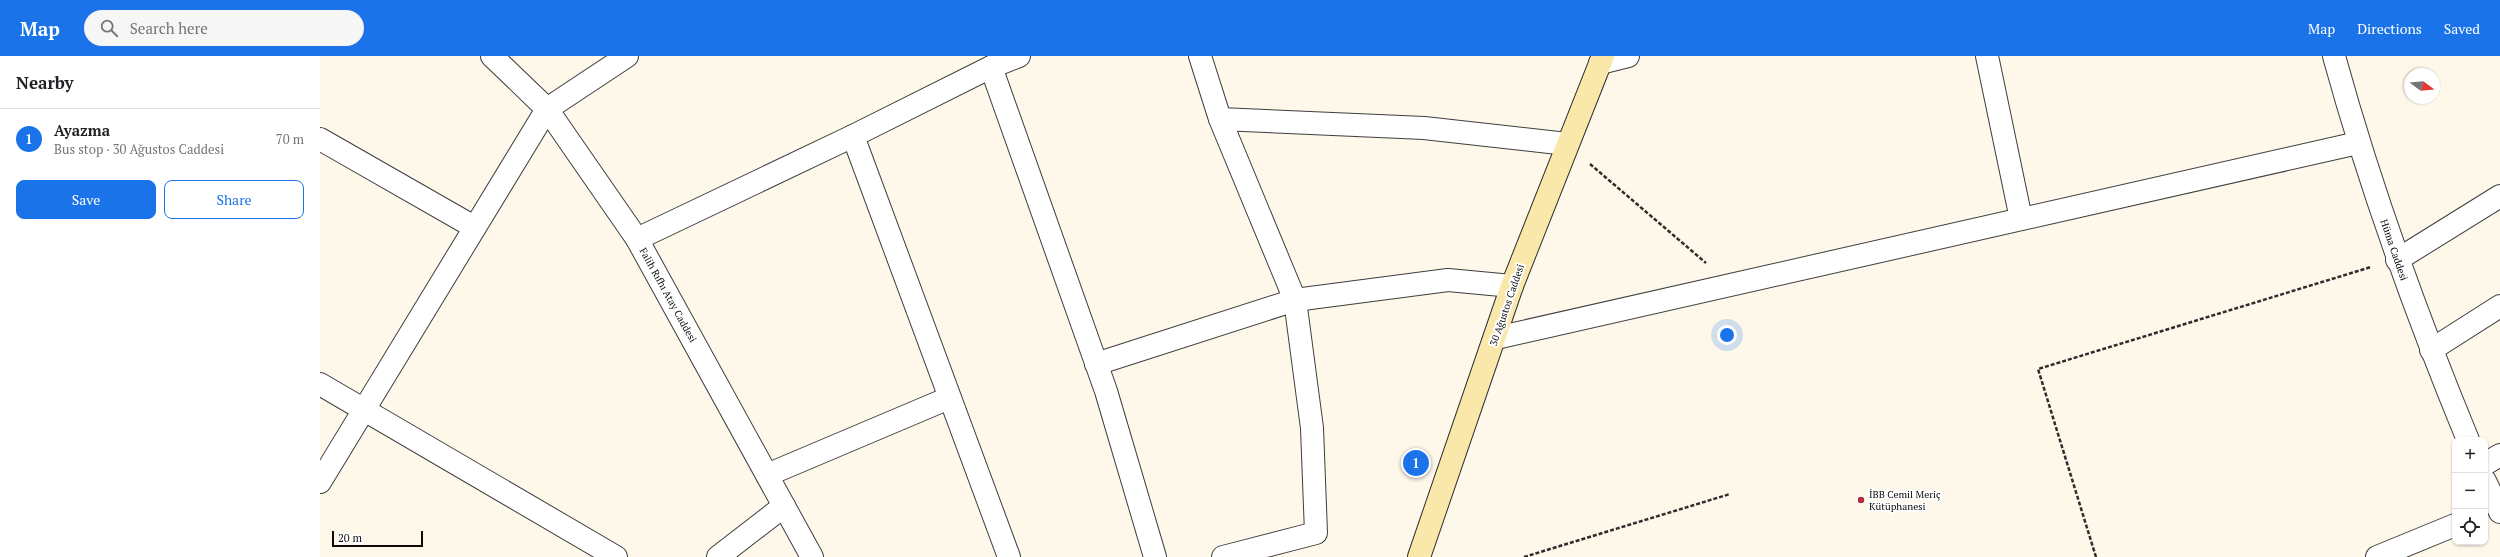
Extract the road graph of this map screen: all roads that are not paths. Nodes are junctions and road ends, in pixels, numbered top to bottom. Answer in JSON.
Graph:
{"nodes":[{"id":1,"x":492,"y":56,"type":"edge"},
{"id":2,"x":627,"y":56,"type":"edge"},
{"id":3,"x":1019,"y":56,"type":"edge"},
{"id":4,"x":1200,"y":56,"type":"edge"},
{"id":5,"x":1628,"y":56,"type":"edge"},
{"id":6,"x":1987,"y":56,"type":"edge"},
{"id":7,"x":2334,"y":56,"type":"edge"},
{"id":8,"x":1601,"y":60,"type":"edge"},
{"id":9,"x":991,"y":67,"type":"junction"},
{"id":10,"x":547,"y":109,"type":"junction"},
{"id":11,"x":1220,"y":119,"type":"junction"},
{"id":12,"x":853,"y":136,"type":"junction"},
{"id":13,"x":320,"y":139,"type":"edge"},
{"id":14,"x":2358,"y":143,"type":"junction"},
{"id":15,"x":1567,"y":144,"type":"junction"},
{"id":16,"x":2500,"y":196,"type":"edge"},
{"id":17,"x":2021,"y":219,"type":"junction"},
{"id":18,"x":474,"y":227,"type":"junction"},
{"id":19,"x":637,"y":239,"type":"junction"},
{"id":20,"x":2397,"y":260,"type":"junction"},
{"id":21,"x":1512,"y":286,"type":"junction"},
{"id":22,"x":1295,"y":300,"type":"junction"},
{"id":23,"x":2500,"y":306,"type":"edge"},
{"id":24,"x":1496,"y":338,"type":"junction"},
{"id":25,"x":2431,"y":350,"type":"junction"},
{"id":26,"x":1096,"y":364,"type":"junction"},
{"id":27,"x":320,"y":384,"type":"edge"},
{"id":28,"x":950,"y":398,"type":"junction"},
{"id":29,"x":364,"y":408,"type":"junction"},
{"id":30,"x":2467,"y":437,"type":"edge"},
{"id":31,"x":2500,"y":455,"type":"edge"},
{"id":32,"x":2488,"y":462,"type":"edge"},
{"id":33,"x":767,"y":475,"type":"junction"},
{"id":34,"x":320,"y":482,"type":"edge"},
{"id":35,"x":2488,"y":491,"type":"edge"},
{"id":36,"x":784,"y":506,"type":"junction"},
{"id":37,"x":2494,"y":511,"type":"edge"},
{"id":38,"x":2452,"y":527,"type":"edge"},
{"id":39,"x":616,"y":557,"type":"edge"},
{"id":40,"x":718,"y":557,"type":"edge"},
{"id":41,"x":812,"y":557,"type":"edge"},
{"id":42,"x":1009,"y":557,"type":"edge"},
{"id":43,"x":1155,"y":557,"type":"edge"},
{"id":44,"x":1223,"y":557,"type":"edge"},
{"id":45,"x":1419,"y":557,"type":"edge"},
{"id":46,"x":2377,"y":557,"type":"edge"}],
"edges":[{"from":1,"to":10,"type":"street","name":"Falih Rıfhı Atay Caddesi"},
{"from":2,"to":10,"type":"street"},
{"from":3,"to":9,"type":"street"},
{"from":4,"to":11,"type":"street"},
{"from":5,"to":8,"type":"street"},
{"from":6,"to":17,"type":"street"},
{"from":7,"to":14,"type":"street","name":"Hüma Caddesi"},
{"from":8,"to":15,"type":"main road","name":"30 Ağustos Caddesi"},
{"from":9,"to":12,"type":"street"},
{"from":9,"to":26,"type":"street"},
{"from":10,"to":18,"type":"street"},
{"from":10,"to":19,"type":"street","name":"Falih Rıfhı Atay Caddesi"},
{"from":11,"to":15,"type":"street"},
{"from":11,"to":22,"type":"street"},
{"from":12,"to":19,"type":"street"},
{"from":12,"to":28,"type":"street"},
{"from":13,"to":18,"type":"street"},
{"from":14,"to":17,"type":"street"},
{"from":14,"to":20,"type":"street","name":"Hüma Caddesi"},
{"from":15,"to":21,"type":"main road","name":"30 Ağustos Caddesi"},
{"from":16,"to":20,"type":"street"},
{"from":17,"to":24,"type":"street"},
{"from":18,"to":29,"type":"street"},
{"from":19,"to":33,"type":"street","name":"Falih Rıfhı Atay Caddesi"},
{"from":20,"to":25,"type":"street","name":"Hüma Caddesi"},
{"from":21,"to":22,"type":"street"},
{"from":21,"to":24,"type":"main road","name":"30 Ağustos Caddesi"},
{"from":22,"to":26,"type":"street"},
{"from":22,"to":44,"type":"street"},
{"from":23,"to":25,"type":"street"},
{"from":24,"to":45,"type":"main road","name":"30 Ağustos Caddesi"},
{"from":25,"to":30,"type":"street","name":"Hüma Caddesi"},
{"from":26,"to":43,"type":"street"},
{"from":27,"to":29,"type":"street"},
{"from":28,"to":33,"type":"street"},
{"from":28,"to":42,"type":"street"},
{"from":29,"to":34,"type":"street"},
{"from":29,"to":39,"type":"street"},
{"from":31,"to":32,"type":"street"},
{"from":33,"to":36,"type":"street","name":"Falih Rıfhı Atay Caddesi"},
{"from":35,"to":37,"type":"street"},
{"from":36,"to":40,"type":"street"},
{"from":36,"to":41,"type":"street","name":"Falih Rıfhı Atay Caddesi"},
{"from":38,"to":46,"type":"street"}]}
